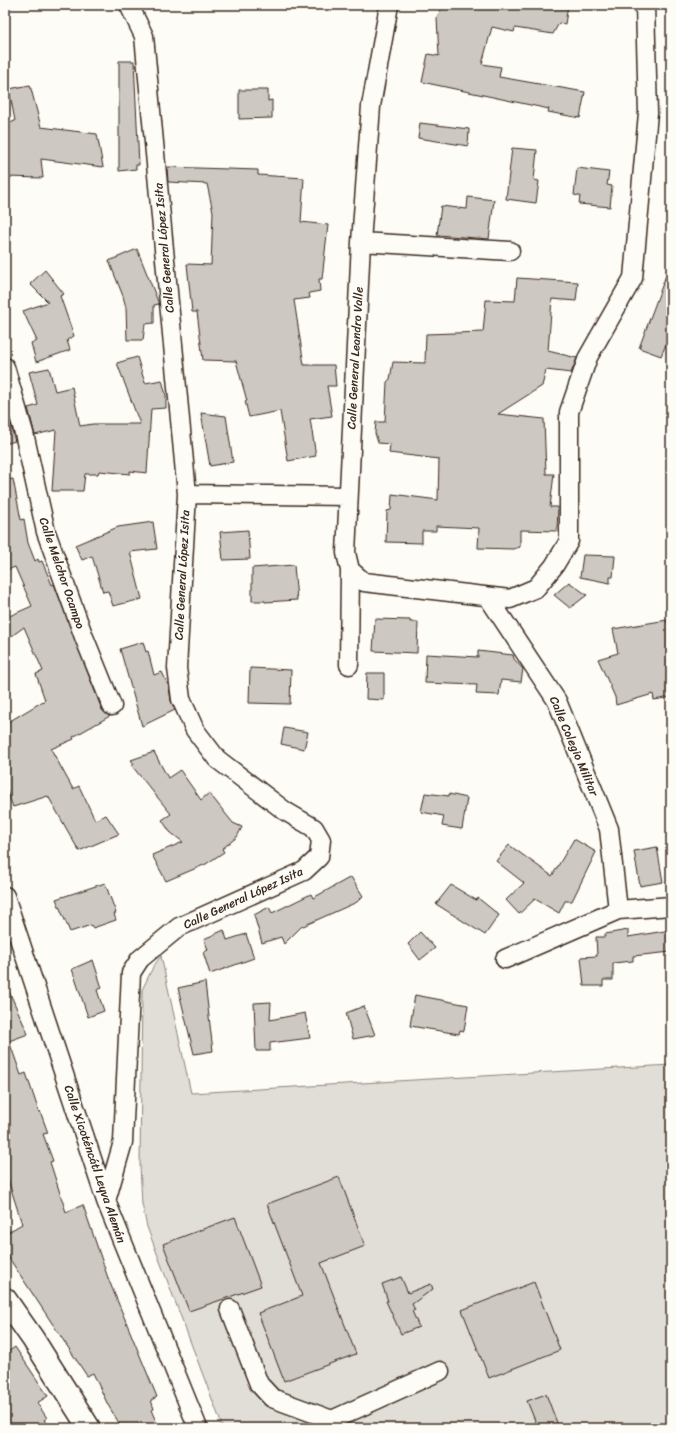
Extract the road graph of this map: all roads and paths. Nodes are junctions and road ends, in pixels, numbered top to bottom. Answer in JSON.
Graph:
{"nodes":[{"id":1,"x":129,"y":5,"type":"edge"},
{"id":2,"x":389,"y":5,"type":"edge"},
{"id":3,"x":645,"y":5,"type":"edge"},
{"id":4,"x":361,"y":242,"type":"junction"},
{"id":5,"x":510,"y":251,"type":"dead end"},
{"id":6,"x":5,"y":367,"type":"edge"},
{"id":7,"x":187,"y":494,"type":"junction"},
{"id":8,"x":348,"y":496,"type":"junction"},
{"id":9,"x":350,"y":570,"type":"junction"},
{"id":10,"x":488,"y":597,"type":"junction"},
{"id":11,"x":349,"y":665,"type":"dead end"},
{"id":12,"x":112,"y":706,"type":"dead end"},
{"id":13,"x":5,"y":896,"type":"edge"},
{"id":14,"x":671,"y":906,"type":"edge"},
{"id":15,"x":618,"y":910,"type":"junction"},
{"id":16,"x":505,"y":959,"type":"dead end"},
{"id":17,"x":106,"y":1201,"type":"junction"},
{"id":18,"x":5,"y":1299,"type":"edge"},
{"id":19,"x":230,"y":1309,"type":"dead end"},
{"id":20,"x":440,"y":1371,"type":"dead end"},
{"id":21,"x":334,"y":1424,"type":"edge"},
{"id":22,"x":89,"y":1428,"type":"edge"},
{"id":23,"x":198,"y":1428,"type":"edge"}],
"edges":[{"from":1,"to":7,"type":"street","name":"Calle General López Isita"},
{"from":2,"to":4,"type":"street","name":"Calle General Leandro Valle"},
{"from":3,"to":10,"type":"street"},
{"from":4,"to":5,"type":"street"},
{"from":4,"to":8,"type":"street","name":"Calle General Leandro Valle"},
{"from":6,"to":12,"type":"street","name":"Calle Melchor Ocampo"},
{"from":7,"to":8,"type":"street","name":"Calle General López Isita"},
{"from":7,"to":17,"type":"street","name":"Calle General López Isita"},
{"from":8,"to":9,"type":"street","name":"Calle General Leandro Valle"},
{"from":9,"to":10,"type":"street"},
{"from":9,"to":11,"type":"street","name":"Calle General Leandro Valle"},
{"from":10,"to":15,"type":"street","name":"Calle Colegio Militar"},
{"from":13,"to":17,"type":"street","name":"Calle Xicoténcátl Leyva Alemán"},
{"from":14,"to":15,"type":"street"},
{"from":15,"to":16,"type":"street"},
{"from":17,"to":23,"type":"street","name":"Calle Xicoténcátl Leyva Alemán"},
{"from":18,"to":22,"type":"street"},
{"from":19,"to":21,"type":"street"},
{"from":20,"to":21,"type":"street"}]}
